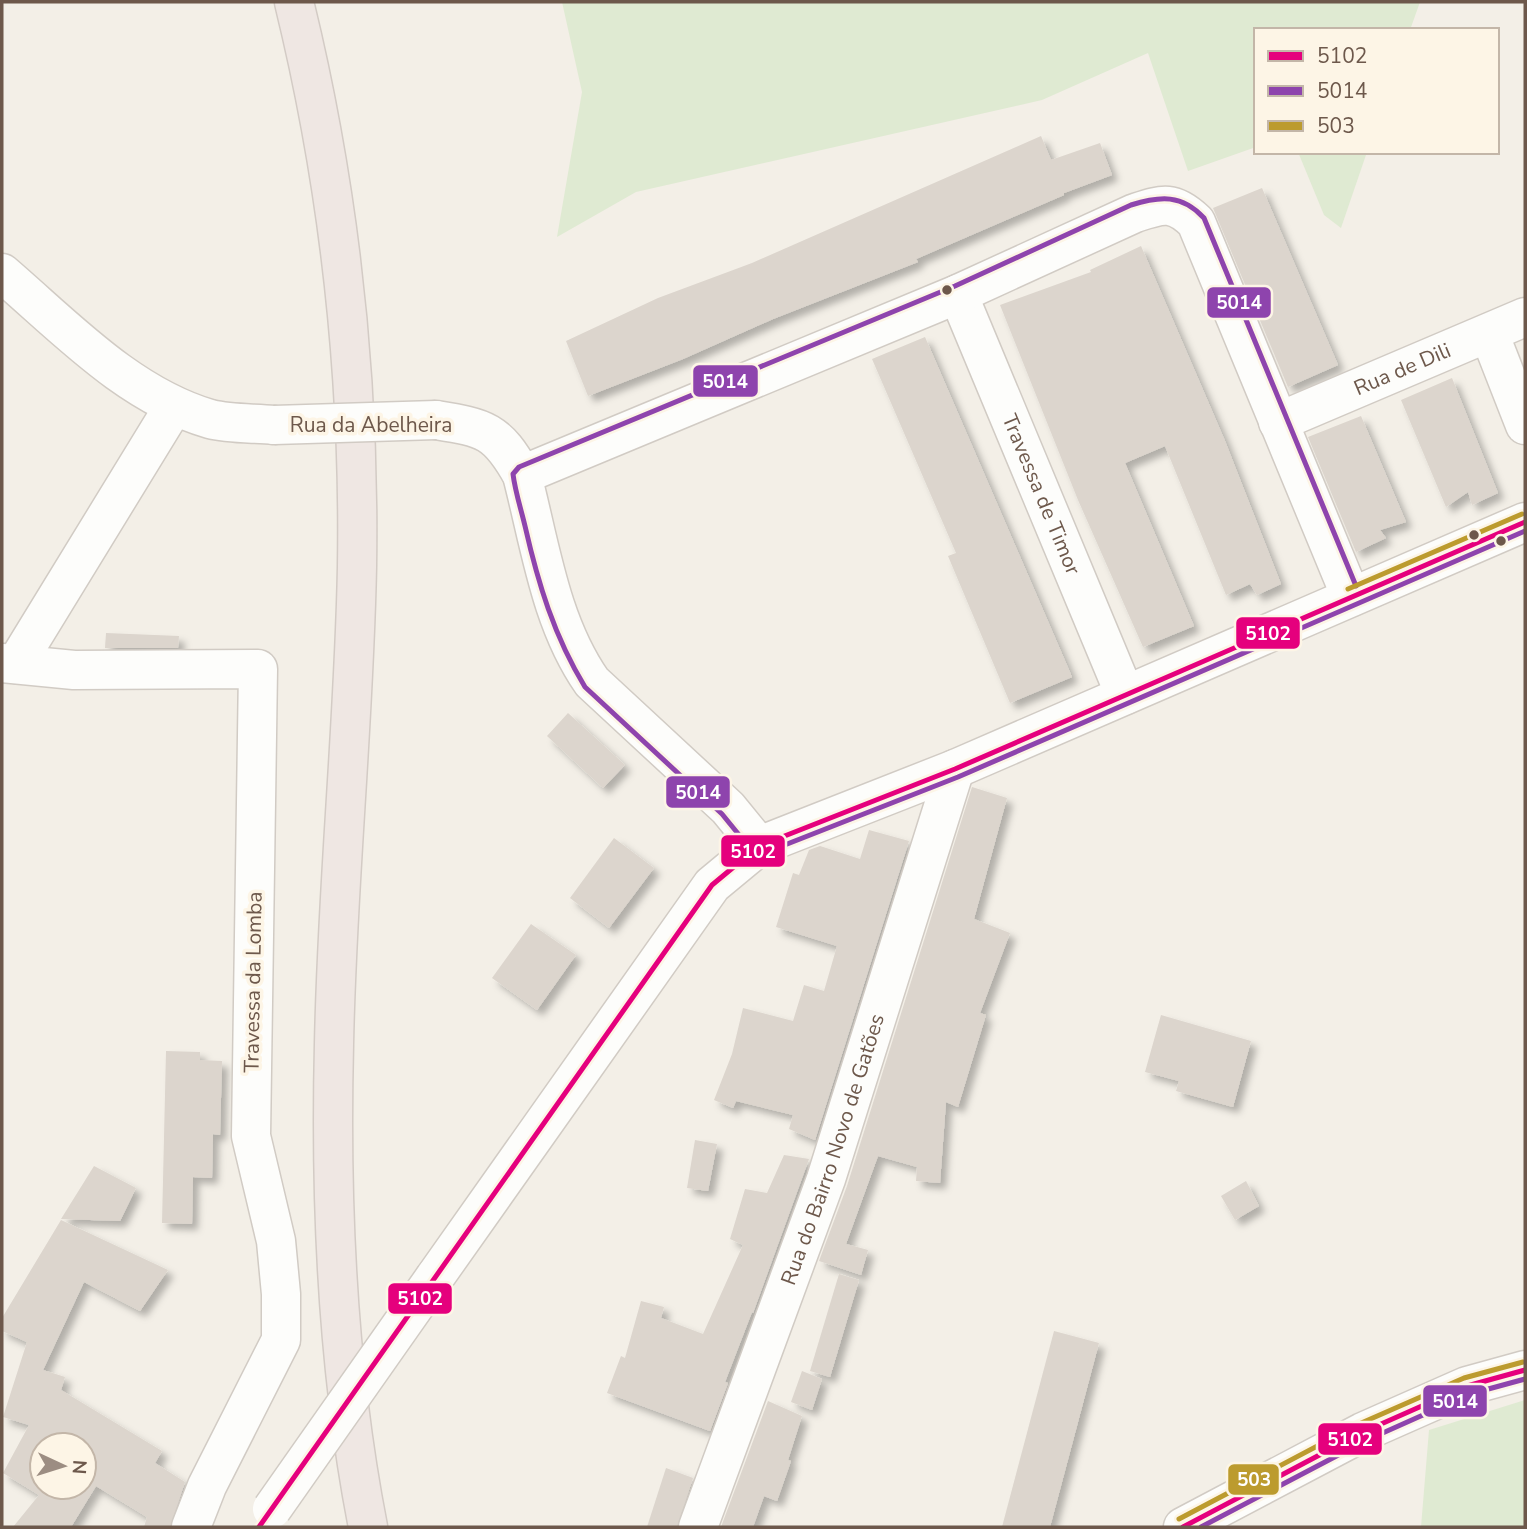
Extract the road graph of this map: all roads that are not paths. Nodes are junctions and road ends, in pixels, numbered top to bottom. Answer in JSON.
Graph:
{"nodes":[{"id":1,"x":294,"y":2,"type":"edge"},
{"id":2,"x":2,"y":273,"type":"edge"},
{"id":3,"x":958,"y":294,"type":"junction"},
{"id":4,"x":1525,"y":317,"type":"edge"},
{"id":5,"x":1489,"y":333,"type":"junction"},
{"id":6,"x":174,"y":406,"type":"junction"},
{"id":7,"x":1278,"y":422,"type":"junction"},
{"id":8,"x":1525,"y":425,"type":"edge"},
{"id":9,"x":522,"y":475,"type":"junction"},
{"id":10,"x":1525,"y":522,"type":"edge"},
{"id":11,"x":1351,"y":597,"type":"junction"},
{"id":12,"x":9,"y":663,"type":"edge"},
{"id":13,"x":1125,"y":695,"type":"junction"},
{"id":14,"x":955,"y":769,"type":"junction"},
{"id":15,"x":759,"y":846,"type":"junction"},
{"id":16,"x":1525,"y":1370,"type":"edge"},
{"id":17,"x":265,"y":1518,"type":"edge"},
{"id":18,"x":191,"y":1527,"type":"edge"},
{"id":19,"x":368,"y":1527,"type":"edge"},
{"id":20,"x":698,"y":1527,"type":"edge"},
{"id":21,"x":1183,"y":1527,"type":"edge"}],
"edges":[{"from":1,"to":19,"type":"highway"},
{"from":2,"to":6,"type":"street","name":"Rua da Abelheira"},
{"from":3,"to":7,"type":"street"},
{"from":3,"to":9,"type":"street"},
{"from":3,"to":13,"type":"street","name":"Travessa de Timor"},
{"from":4,"to":5,"type":"street","name":"Rua de Dili"},
{"from":5,"to":7,"type":"street","name":"Rua de Dili"},
{"from":5,"to":8,"type":"street"},
{"from":6,"to":9,"type":"street","name":"Rua da Abelheira","bridge":true},
{"from":6,"to":12,"type":"street"},
{"from":7,"to":11,"type":"street"},
{"from":9,"to":15,"type":"street","name":"Rua da Abelheira"},
{"from":10,"to":11,"type":"street"},
{"from":11,"to":13,"type":"street"},
{"from":12,"to":18,"type":"street","name":"Travessa da Lomba"},
{"from":13,"to":14,"type":"street"},
{"from":14,"to":15,"type":"street"},
{"from":14,"to":20,"type":"street","name":"Rua do Bairro Novo de Gatões"},
{"from":15,"to":17,"type":"street","bridge":true},
{"from":16,"to":21,"type":"street"}]}
